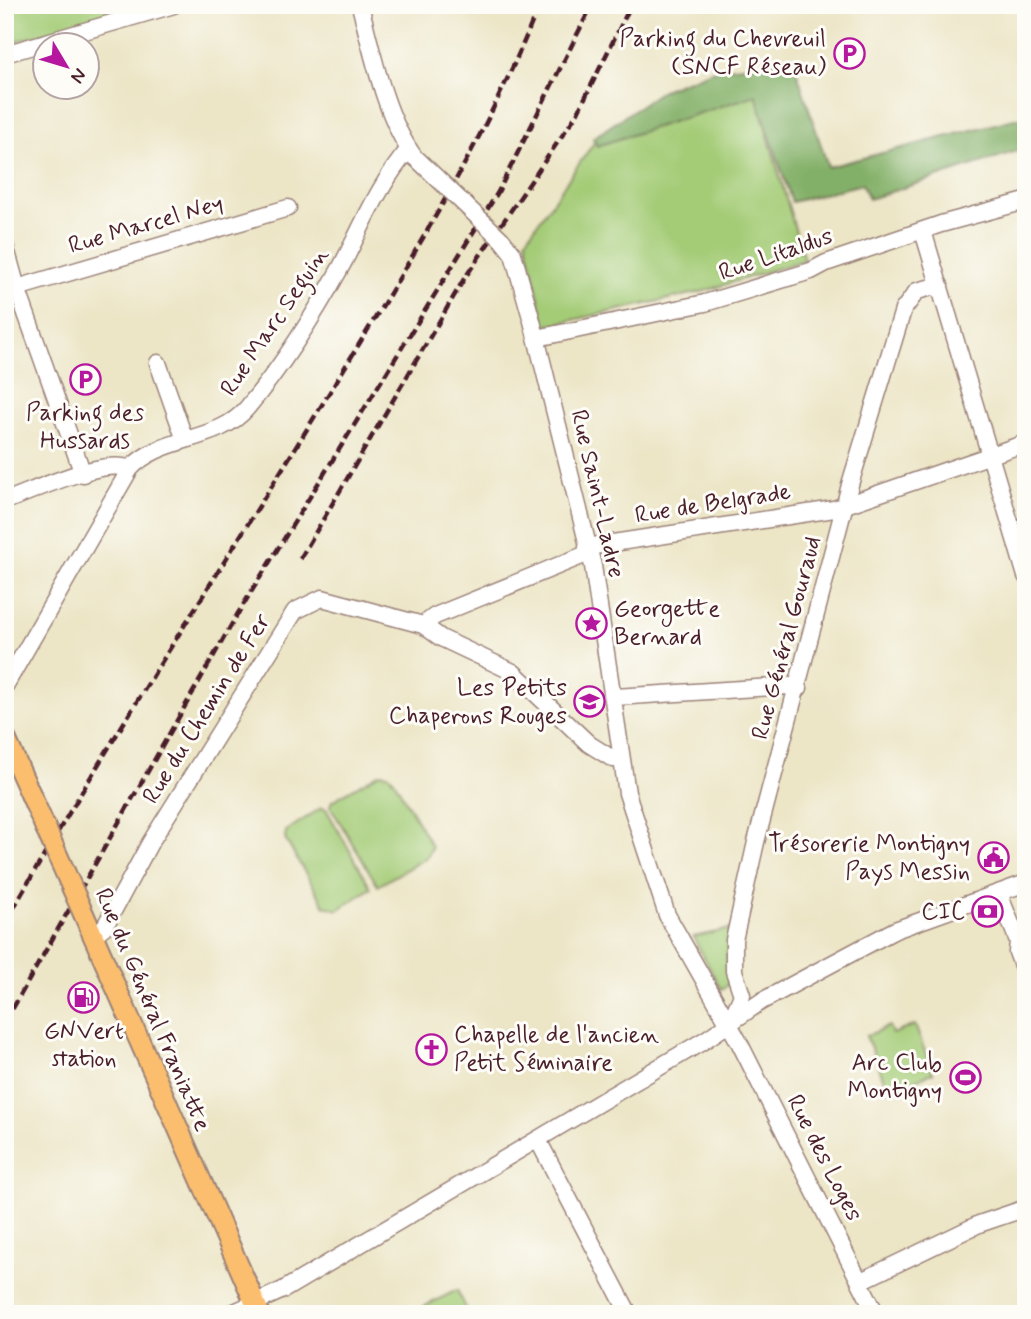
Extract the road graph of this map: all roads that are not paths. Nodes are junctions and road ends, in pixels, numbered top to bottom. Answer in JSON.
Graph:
{"nodes":[{"id":1,"x":174,"y":5,"type":"edge"},
{"id":2,"x":360,"y":5,"type":"edge"},
{"id":3,"x":5,"y":54,"type":"edge"},
{"id":4,"x":413,"y":154,"type":"junction"},
{"id":5,"x":1026,"y":201,"type":"edge"},
{"id":6,"x":288,"y":208,"type":"dead end"},
{"id":7,"x":923,"y":230,"type":"junction"},
{"id":8,"x":5,"y":245,"type":"edge"},
{"id":9,"x":940,"y":285,"type":"junction"},
{"id":10,"x":17,"y":288,"type":"junction"},
{"id":11,"x":537,"y":338,"type":"junction"},
{"id":12,"x":158,"y":363,"type":"dead end"},
{"id":13,"x":185,"y":440,"type":"junction"},
{"id":14,"x":1026,"y":443,"type":"edge"},
{"id":15,"x":990,"y":454,"type":"junction"},
{"id":16,"x":130,"y":469,"type":"junction"},
{"id":17,"x":83,"y":474,"type":"junction"},
{"id":18,"x":5,"y":501,"type":"edge"},
{"id":19,"x":845,"y":506,"type":"junction"},
{"id":20,"x":588,"y":550,"type":"junction"},
{"id":21,"x":1026,"y":576,"type":"edge"},
{"id":22,"x":423,"y":625,"type":"junction"},
{"id":23,"x":5,"y":686,"type":"edge"},
{"id":24,"x":799,"y":688,"type":"junction"},
{"id":25,"x":615,"y":697,"type":"junction"},
{"id":26,"x":5,"y":737,"type":"edge"},
{"id":27,"x":620,"y":758,"type":"junction"},
{"id":28,"x":12,"y":770,"type":"edge"},
{"id":29,"x":1026,"y":883,"type":"edge"},
{"id":30,"x":999,"y":894,"type":"junction"},
{"id":31,"x":93,"y":936,"type":"junction"},
{"id":32,"x":1022,"y":940,"type":"edge"},
{"id":33,"x":1026,"y":976,"type":"edge"},
{"id":34,"x":729,"y":1024,"type":"junction"},
{"id":35,"x":538,"y":1140,"type":"junction"},
{"id":36,"x":1026,"y":1208,"type":"edge"},
{"id":37,"x":861,"y":1281,"type":"junction"},
{"id":38,"x":258,"y":1308,"type":"edge"},
{"id":39,"x":230,"y":1314,"type":"edge"},
{"id":40,"x":629,"y":1314,"type":"edge"},
{"id":41,"x":876,"y":1314,"type":"edge"}],
"edges":[{"from":1,"to":3,"type":"street"},
{"from":2,"to":4,"type":"street","name":"Rue Saint-Ladre"},
{"from":4,"to":11,"type":"street","name":"Rue Saint-Ladre","bridge":true},
{"from":4,"to":13,"type":"street","name":"Rue Marc Seguin"},
{"from":5,"to":7,"type":"street","name":"Rue Litaldus"},
{"from":6,"to":10,"type":"street","name":"Rue Marcel Ney"},
{"from":7,"to":9,"type":"street"},
{"from":7,"to":11,"type":"street","name":"Rue Litaldus"},
{"from":8,"to":10,"type":"street"},
{"from":9,"to":15,"type":"street"},
{"from":9,"to":19,"type":"street","name":"Rue Général Gouraud"},
{"from":10,"to":17,"type":"street"},
{"from":11,"to":20,"type":"street","name":"Rue Saint-Ladre"},
{"from":12,"to":13,"type":"street"},
{"from":13,"to":16,"type":"street","name":"Rue Marc Seguin"},
{"from":14,"to":15,"type":"street","name":"Rue de Belgrade"},
{"from":15,"to":19,"type":"street","name":"Rue de Belgrade"},
{"from":15,"to":21,"type":"street"},
{"from":16,"to":17,"type":"street"},
{"from":16,"to":23,"type":"street","name":"Rue Marc Seguin"},
{"from":17,"to":18,"type":"street"},
{"from":19,"to":20,"type":"street","name":"Rue de Belgrade"},
{"from":19,"to":24,"type":"street","name":"Rue Général Gouraud"},
{"from":20,"to":22,"type":"street","name":"Rue de Belgrade"},
{"from":20,"to":25,"type":"street","name":"Rue Saint-Ladre"},
{"from":22,"to":27,"type":"street","name":"Rue du Chemin de Fer"},
{"from":22,"to":31,"type":"street","name":"Rue du Chemin de Fer"},
{"from":24,"to":25,"type":"street"},
{"from":24,"to":34,"type":"street","name":"Rue Général Gouraud"},
{"from":25,"to":27,"type":"street","name":"Rue Saint-Ladre"},
{"from":26,"to":28,"type":"main road","name":"Rue du Général Franiatte"},
{"from":27,"to":34,"type":"street","name":"Rue Saint-Ladre"},
{"from":28,"to":31,"type":"main road","name":"Rue du Général Franiatte","bridge":true},
{"from":29,"to":30,"type":"street"},
{"from":30,"to":32,"type":"street"},
{"from":30,"to":34,"type":"street"},
{"from":31,"to":38,"type":"main road","name":"Rue du Général Franiatte"},
{"from":32,"to":33,"type":"street"},
{"from":34,"to":35,"type":"street"},
{"from":34,"to":37,"type":"street","name":"Rue des Loges"},
{"from":35,"to":38,"type":"street"},
{"from":35,"to":40,"type":"street"},
{"from":36,"to":37,"type":"street"},
{"from":37,"to":41,"type":"street","name":"Rue des Loges"},
{"from":38,"to":39,"type":"street"}]}
